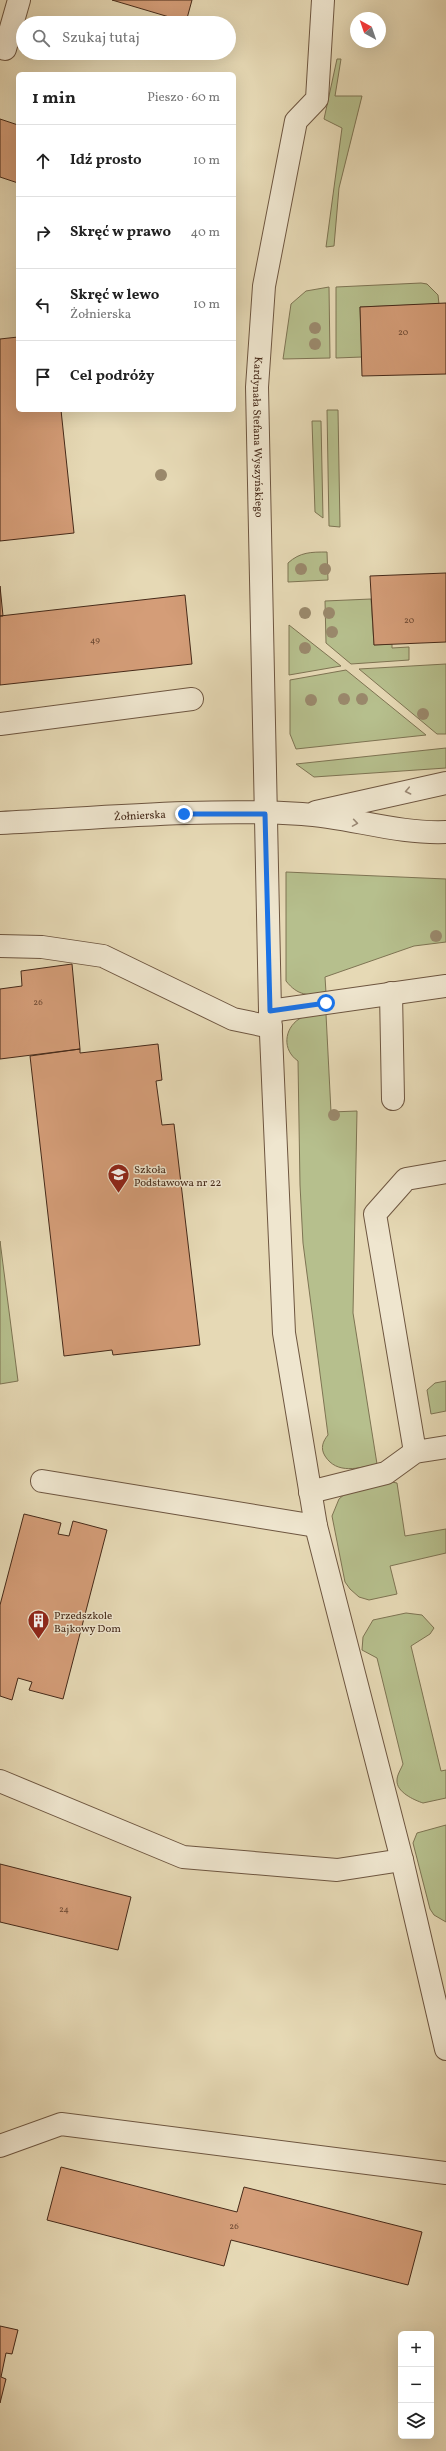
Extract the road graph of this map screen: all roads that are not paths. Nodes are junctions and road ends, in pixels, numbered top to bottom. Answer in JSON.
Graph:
{"nodes":[{"id":1,"x":19,"y":0,"type":"edge"},
{"id":2,"x":323,"y":0,"type":"edge"},
{"id":3,"x":5,"y":49,"type":"dead end"},
{"id":4,"x":192,"y":699,"type":"dead end"},
{"id":5,"x":0,"y":724,"type":"edge"},
{"id":6,"x":446,"y":783,"type":"edge"},
{"id":7,"x":265,"y":814,"type":"junction"},
{"id":8,"x":303,"y":814,"type":"junction"},
{"id":9,"x":0,"y":823,"type":"edge"},
{"id":10,"x":446,"y":832,"type":"edge"},
{"id":11,"x":0,"y":946,"type":"edge"},
{"id":12,"x":446,"y":986,"type":"edge"},
{"id":13,"x":391,"y":993,"type":"junction"},
{"id":14,"x":270,"y":1019,"type":"junction"},
{"id":15,"x":393,"y":1099,"type":"dead end"},
{"id":16,"x":446,"y":1172,"type":"edge"},
{"id":17,"x":446,"y":1447,"type":"edge"},
{"id":18,"x":415,"y":1452,"type":"junction"},
{"id":19,"x":42,"y":1481,"type":"dead end"},
{"id":20,"x":310,"y":1492,"type":"junction"},
{"id":21,"x":316,"y":1526,"type":"junction"},
{"id":22,"x":0,"y":1781,"type":"edge"},
{"id":23,"x":402,"y":1860,"type":"junction"},
{"id":24,"x":446,"y":2049,"type":"edge"},
{"id":25,"x":0,"y":2146,"type":"edge"},
{"id":26,"x":446,"y":2173,"type":"edge"}],
"edges":[{"from":1,"to":3,"type":"street"},
{"from":2,"to":7,"type":"street","name":"Kardynała Stefana Wyszyńskiego"},
{"from":4,"to":5,"type":"street"},
{"from":6,"to":8,"type":"street","name":"Żołnierska","one_way":true},
{"from":7,"to":8,"type":"street","name":"Żołnierska"},
{"from":7,"to":9,"type":"street","name":"Żołnierska"},
{"from":7,"to":14,"type":"street","name":"Kardynała Stefana Wyszyńskiego"},
{"from":8,"to":10,"type":"street","name":"Żołnierska","one_way":true},
{"from":11,"to":14,"type":"street"},
{"from":12,"to":13,"type":"street"},
{"from":13,"to":14,"type":"street"},
{"from":13,"to":15,"type":"street"},
{"from":14,"to":20,"type":"street","name":"Kardynała Stefana Wyszyńskiego"},
{"from":16,"to":18,"type":"street"},
{"from":17,"to":18,"type":"street"},
{"from":18,"to":20,"type":"street"},
{"from":19,"to":21,"type":"street"},
{"from":20,"to":21,"type":"street","name":"Kardynała Stefana Wyszyńskiego"},
{"from":21,"to":23,"type":"street","name":"Kardynała Stefana Wyszyńskiego"},
{"from":22,"to":23,"type":"street"},
{"from":23,"to":24,"type":"street","name":"Kardynała Stefana Wyszyńskiego"},
{"from":25,"to":26,"type":"street"}]}
